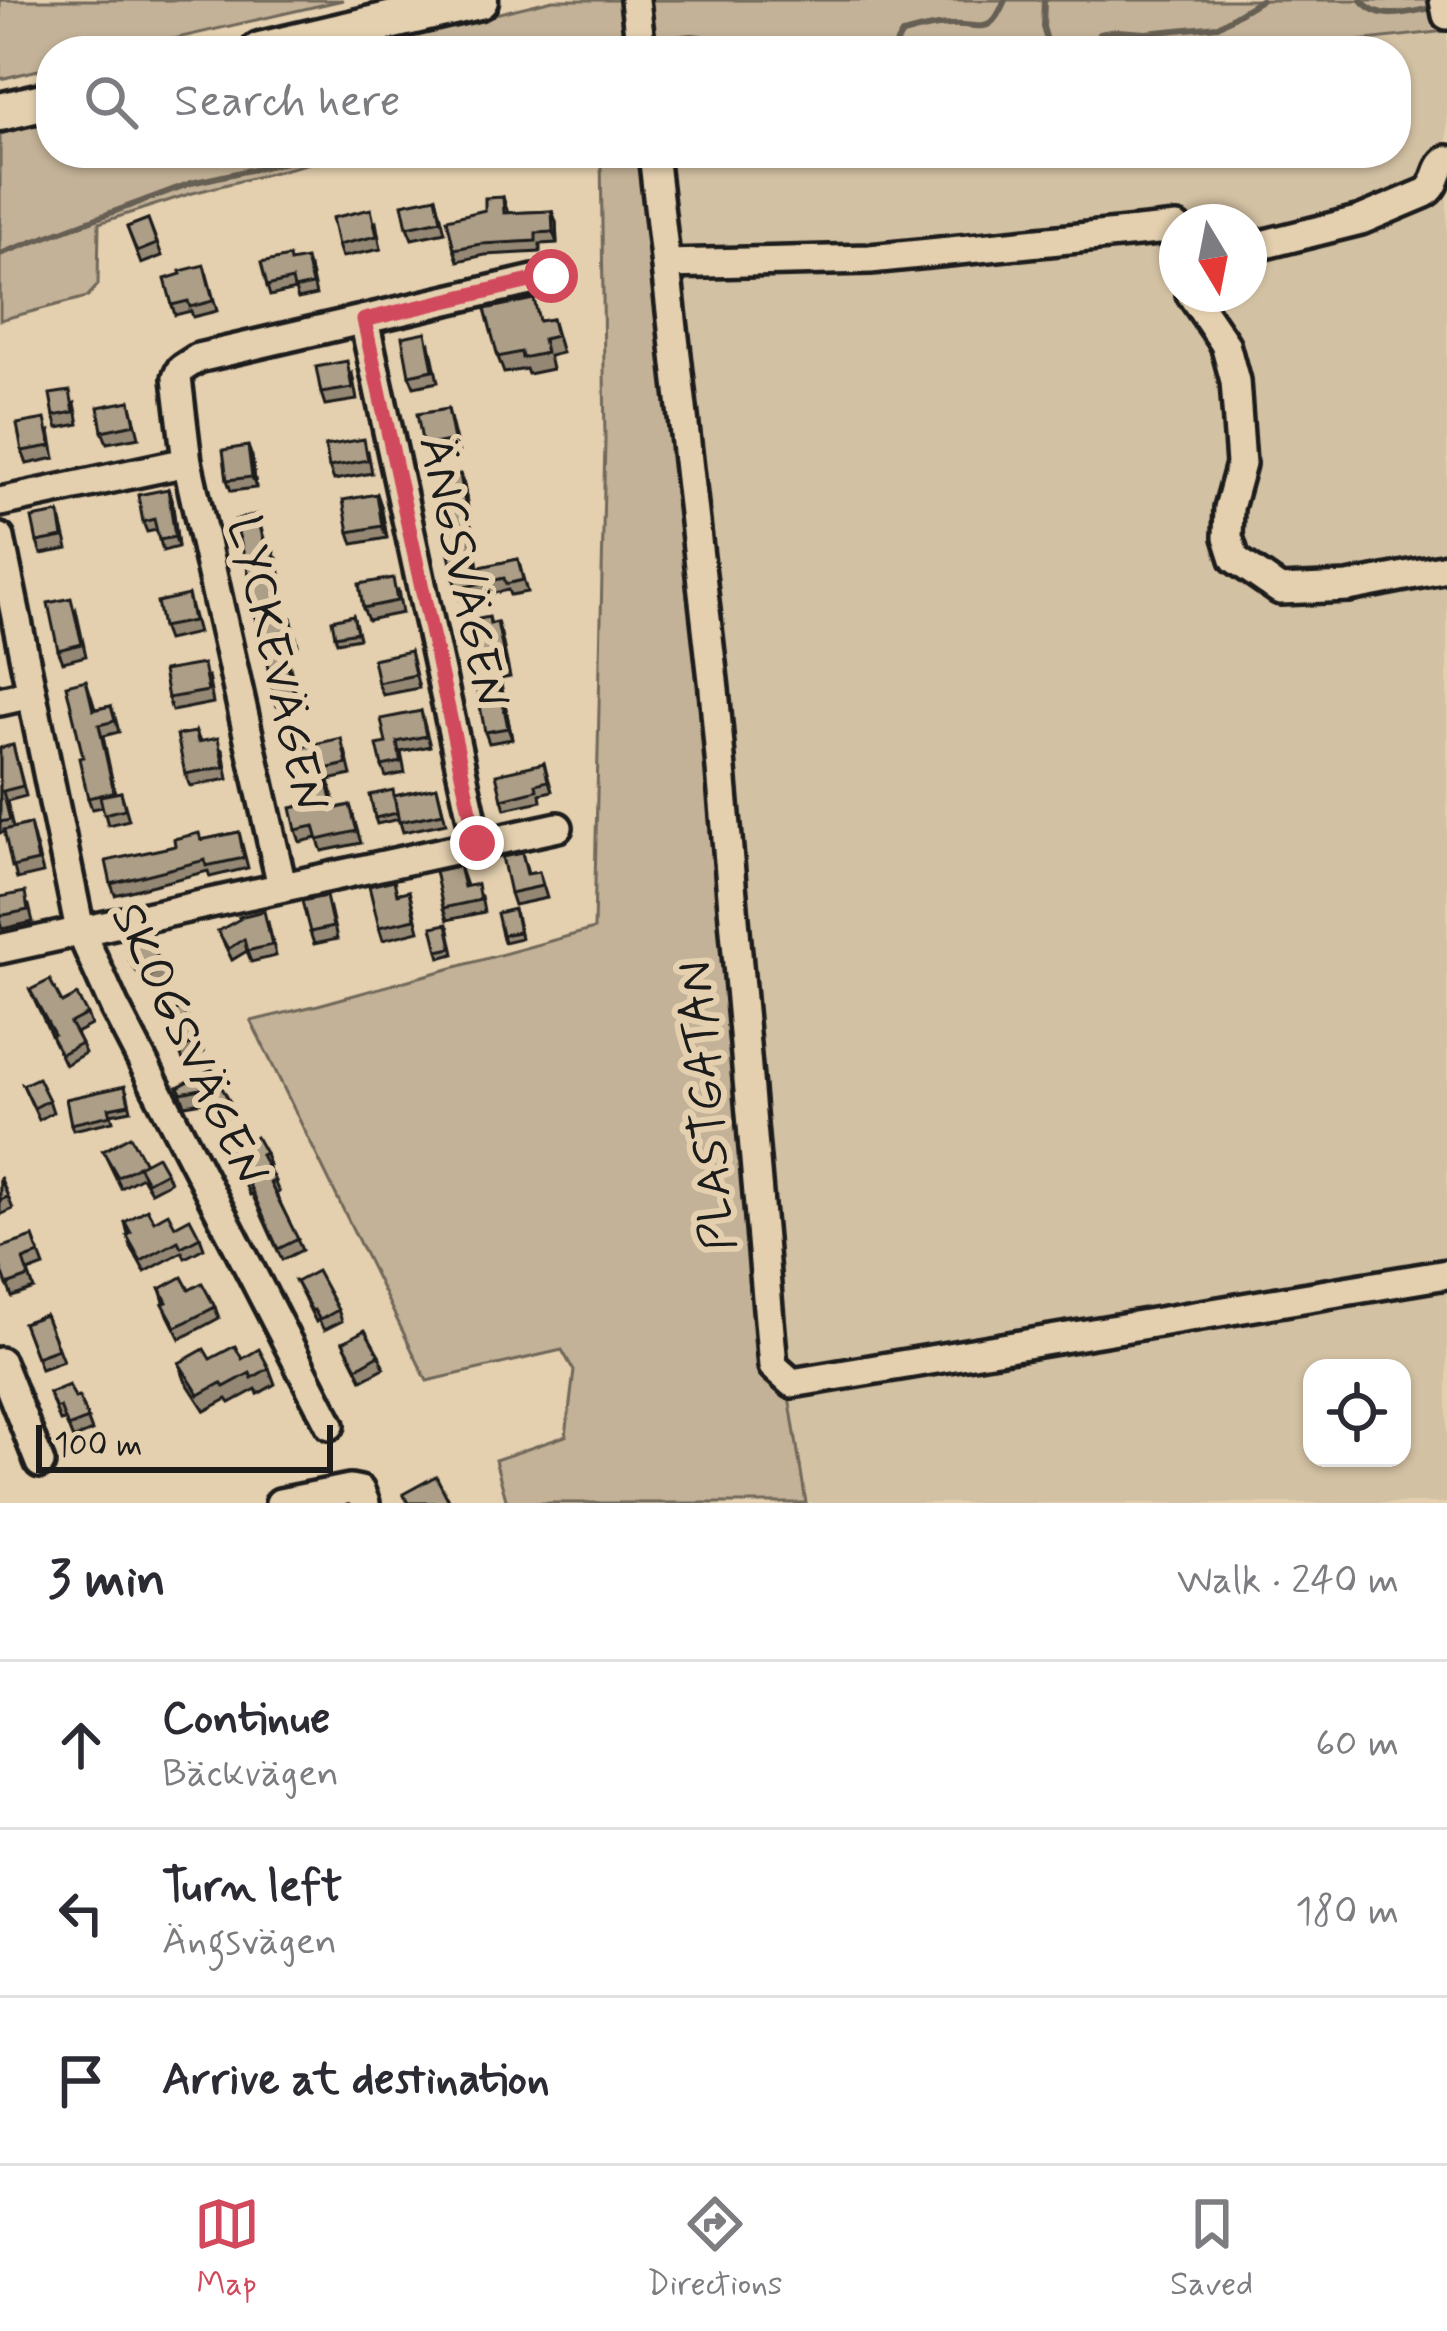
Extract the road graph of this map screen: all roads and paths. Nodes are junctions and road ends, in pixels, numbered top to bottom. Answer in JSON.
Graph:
{"nodes":[{"id":1,"x":479,"y":0,"type":"edge"},
{"id":2,"x":635,"y":0,"type":"edge"},
{"id":3,"x":1444,"y":0,"type":"edge"},
{"id":4,"x":1447,"y":13,"type":"edge"},
{"id":5,"x":324,"y":36,"type":"edge"},
{"id":6,"x":639,"y":36,"type":"edge"},
{"id":7,"x":36,"y":104,"type":"edge"},
{"id":8,"x":0,"y":112,"type":"edge"},
{"id":9,"x":1447,"y":160,"type":"edge"},
{"id":10,"x":655,"y":168,"type":"edge"},
{"id":11,"x":1159,"y":236,"type":"edge"},
{"id":12,"x":1267,"y":244,"type":"edge"},
{"id":13,"x":666,"y":264,"type":"junction"},
{"id":14,"x":551,"y":276,"type":"dead end"},
{"id":15,"x":1203,"y":312,"type":"edge"},
{"id":16,"x":364,"y":320,"type":"junction"},
{"id":17,"x":187,"y":462,"type":"junction"},
{"id":18,"x":0,"y":502,"type":"edge"},
{"id":19,"x":0,"y":538,"type":"edge"},
{"id":20,"x":1447,"y":568,"type":"edge"},
{"id":21,"x":31,"y":694,"type":"junction"},
{"id":22,"x":0,"y":701,"type":"edge"},
{"id":23,"x":558,"y":827,"type":"dead end"},
{"id":24,"x":477,"y":843,"type":"junction"},
{"id":25,"x":282,"y":886,"type":"junction"},
{"id":26,"x":80,"y":930,"type":"junction"},
{"id":27,"x":0,"y":949,"type":"edge"},
{"id":28,"x":1447,"y":1274,"type":"edge"},
{"id":29,"x":0,"y":1362,"type":"edge"},
{"id":30,"x":330,"y":1425,"type":"dead end"},
{"id":31,"x":40,"y":1463,"type":"dead end"},
{"id":32,"x":362,"y":1497,"type":"edge"},
{"id":33,"x":280,"y":1503,"type":"edge"}],
"edges":[{"from":1,"to":5,"type":"main road"},
{"from":2,"to":6,"type":"street"},
{"from":3,"to":4,"type":"street"},
{"from":7,"to":8,"type":"main road"},
{"from":9,"to":12,"type":"street"},
{"from":10,"to":13,"type":"street","name":"PLASTGATAN"},
{"from":11,"to":13,"type":"street"},
{"from":13,"to":28,"type":"street","name":"PLASTGATAN"},
{"from":14,"to":16,"type":"street"},
{"from":15,"to":20,"type":"street"},
{"from":16,"to":17,"type":"street","name":"LYCKEVÄGEN"},
{"from":16,"to":24,"type":"street","name":"ÄNGSVÄGEN"},
{"from":17,"to":18,"type":"street"},
{"from":17,"to":25,"type":"street","name":"LYCKEVÄGEN"},
{"from":19,"to":21,"type":"street","name":"SKOGSVÄGEN"},
{"from":21,"to":22,"type":"street"},
{"from":21,"to":26,"type":"street","name":"SKOGSVÄGEN"},
{"from":23,"to":24,"type":"street"},
{"from":24,"to":25,"type":"street"},
{"from":25,"to":26,"type":"street"},
{"from":26,"to":27,"type":"street"},
{"from":26,"to":30,"type":"street","name":"SKOGSVÄGEN"},
{"from":29,"to":31,"type":"street"},
{"from":32,"to":33,"type":"street"}]}
